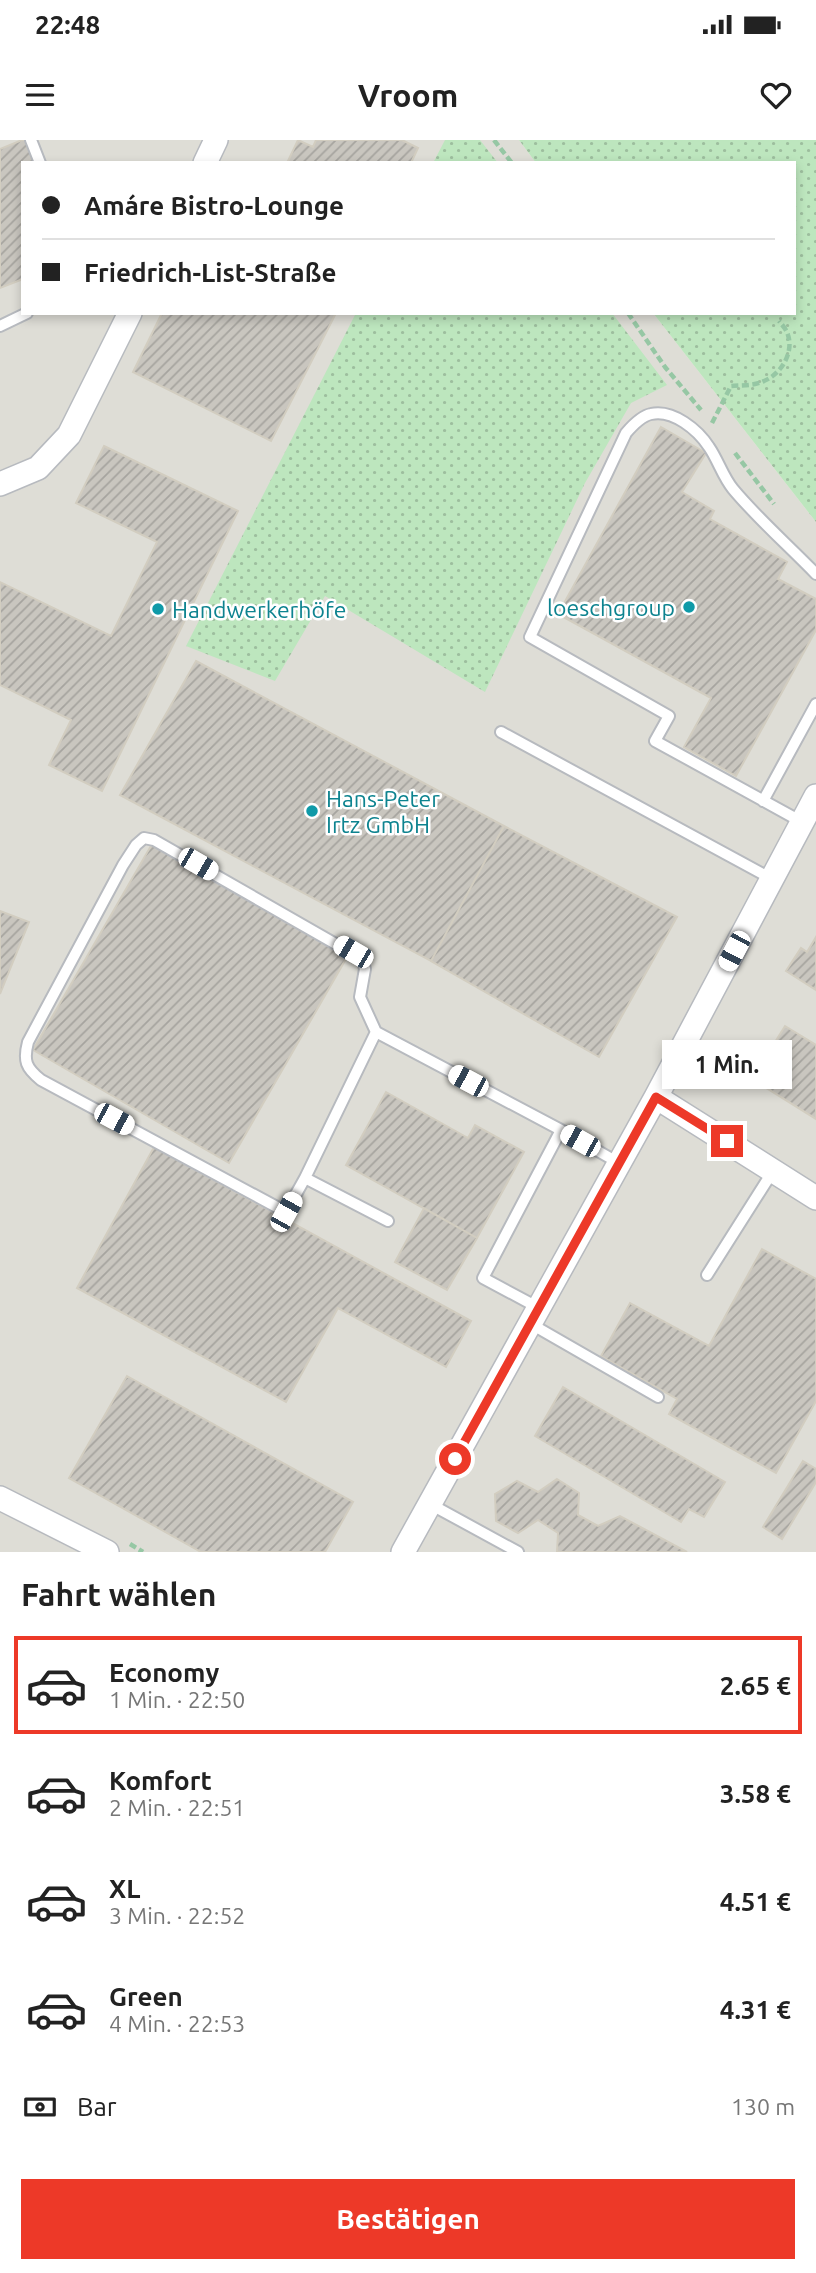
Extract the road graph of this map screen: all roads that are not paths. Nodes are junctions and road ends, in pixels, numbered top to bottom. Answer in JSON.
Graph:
{"nodes":[{"id":1,"x":31,"y":140,"type":"edge"},
{"id":2,"x":216,"y":140,"type":"edge"},
{"id":3,"x":39,"y":161,"type":"edge"},
{"id":4,"x":206,"y":161,"type":"edge"},
{"id":5,"x":23,"y":315,"type":"edge"},
{"id":6,"x":129,"y":315,"type":"edge"},
{"id":7,"x":0,"y":326,"type":"edge"},
{"id":8,"x":0,"y":484,"type":"edge"},
{"id":9,"x":816,"y":574,"type":"edge"},
{"id":10,"x":816,"y":704,"type":"edge"},
{"id":11,"x":500,"y":733,"type":"dead end"},
{"id":12,"x":816,"y":796,"type":"edge"},
{"id":13,"x":763,"y":801,"type":"junction"},
{"id":14,"x":802,"y":822,"type":"junction"},
{"id":15,"x":773,"y":879,"type":"junction"},
{"id":16,"x":376,"y":1032,"type":"junction"},
{"id":17,"x":656,"y":1097,"type":"junction"},
{"id":18,"x":561,"y":1130,"type":"junction"},
{"id":19,"x":619,"y":1163,"type":"junction"},
{"id":20,"x":773,"y":1171,"type":"junction"},
{"id":21,"x":305,"y":1178,"type":"junction"},
{"id":22,"x":816,"y":1198,"type":"edge"},
{"id":23,"x":388,"y":1221,"type":"dead end"},
{"id":24,"x":707,"y":1275,"type":"dead end"},
{"id":25,"x":535,"y":1316,"type":"junction"},
{"id":26,"x":659,"y":1397,"type":"dead end"},
{"id":27,"x":0,"y":1498,"type":"edge"},
{"id":28,"x":430,"y":1504,"type":"junction"},
{"id":29,"x":107,"y":1552,"type":"edge"},
{"id":30,"x":403,"y":1552,"type":"edge"},
{"id":31,"x":518,"y":1552,"type":"edge"}],
"edges":[{"from":1,"to":3,"type":"lane"},
{"from":2,"to":4,"type":"street"},
{"from":5,"to":7,"type":"lane"},
{"from":6,"to":8,"type":"street"},
{"from":9,"to":13,"type":"lane"},
{"from":10,"to":13,"type":"lane"},
{"from":11,"to":15,"type":"lane"},
{"from":12,"to":14,"type":"street"},
{"from":13,"to":14,"type":"lane"},
{"from":14,"to":15,"type":"street"},
{"from":15,"to":17,"type":"street"},
{"from":16,"to":18,"type":"lane"},
{"from":16,"to":21,"type":"lane"},
{"from":16,"to":21,"type":"lane"},
{"from":17,"to":19,"type":"street"},
{"from":17,"to":20,"type":"street"},
{"from":18,"to":19,"type":"lane"},
{"from":18,"to":25,"type":"lane"},
{"from":19,"to":25,"type":"street"},
{"from":20,"to":22,"type":"street"},
{"from":20,"to":24,"type":"lane"},
{"from":21,"to":23,"type":"lane"},
{"from":25,"to":26,"type":"lane"},
{"from":25,"to":28,"type":"street"},
{"from":27,"to":29,"type":"street"},
{"from":28,"to":30,"type":"street"},
{"from":28,"to":31,"type":"lane"}]}
